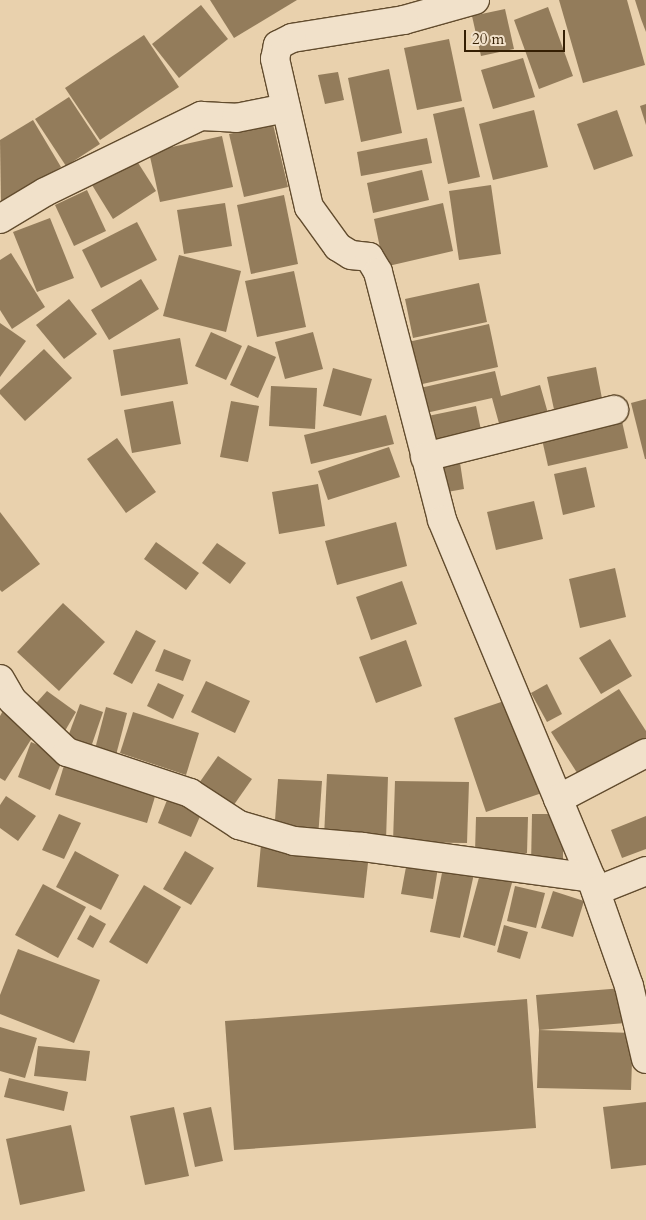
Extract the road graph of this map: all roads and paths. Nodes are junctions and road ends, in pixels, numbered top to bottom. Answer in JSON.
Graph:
{"nodes":[{"id":1,"x":475,"y":0,"type":"edge"},
{"id":2,"x":286,"y":108,"type":"junction"},
{"id":3,"x":0,"y":219,"type":"edge"},
{"id":4,"x":614,"y":410,"type":"dead end"},
{"id":5,"x":425,"y":457,"type":"junction"},
{"id":6,"x":0,"y":679,"type":"edge"},
{"id":7,"x":646,"y":753,"type":"edge"},
{"id":8,"x":558,"y":799,"type":"junction"},
{"id":9,"x":646,"y":871,"type":"edge"},
{"id":10,"x":594,"y":885,"type":"junction"},
{"id":11,"x":646,"y":1059,"type":"edge"}],
"edges":[{"from":1,"to":2,"type":"street"},
{"from":2,"to":3,"type":"street"},
{"from":2,"to":5,"type":"street"},
{"from":4,"to":5,"type":"street"},
{"from":5,"to":8,"type":"street"},
{"from":6,"to":10,"type":"street"},
{"from":7,"to":8,"type":"street"},
{"from":8,"to":10,"type":"street"},
{"from":9,"to":10,"type":"street"},
{"from":10,"to":11,"type":"street"}]}
